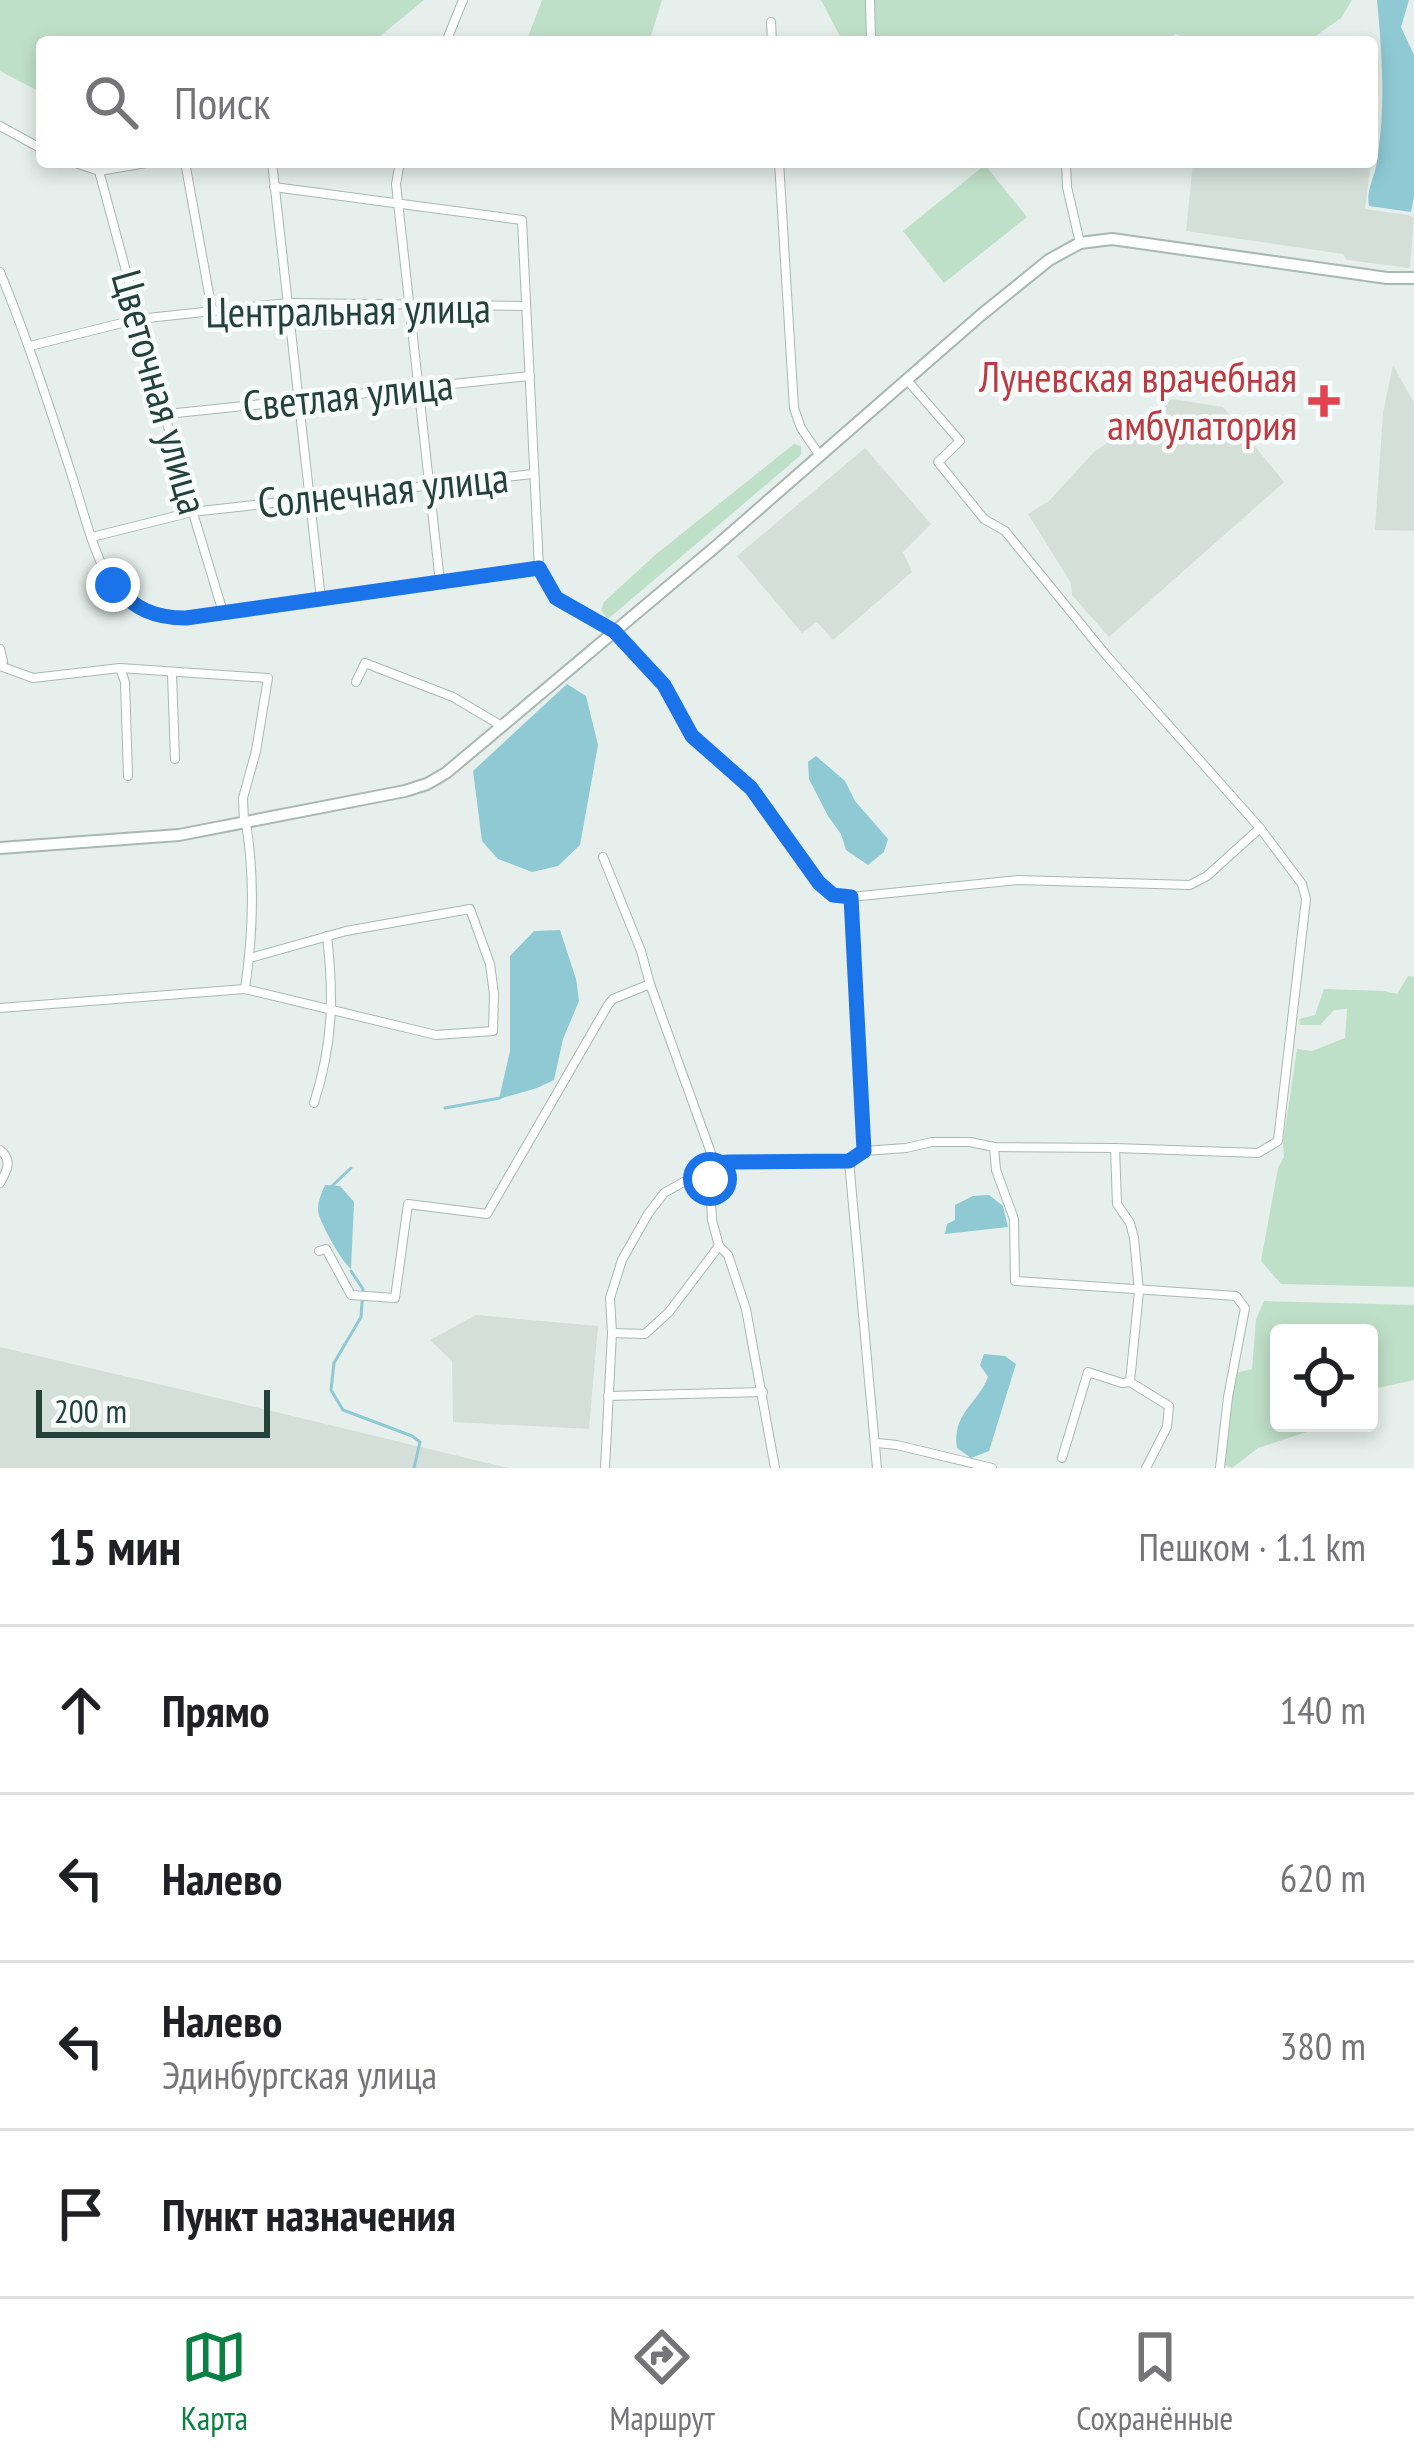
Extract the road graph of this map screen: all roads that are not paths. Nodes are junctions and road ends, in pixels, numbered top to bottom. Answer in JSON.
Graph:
{"nodes":[{"id":1,"x":463,"y":0,"type":"edge"},
{"id":2,"x":870,"y":0,"type":"edge"},
{"id":3,"x":771,"y":22,"type":"dead end"},
{"id":4,"x":448,"y":36,"type":"edge"},
{"id":5,"x":772,"y":36,"type":"edge"},
{"id":6,"x":871,"y":36,"type":"edge"},
{"id":7,"x":0,"y":126,"type":"edge"},
{"id":8,"x":36,"y":146,"type":"edge"},
{"id":9,"x":90,"y":168,"type":"edge"},
{"id":10,"x":128,"y":168,"type":"edge"},
{"id":11,"x":185,"y":168,"type":"edge"},
{"id":12,"x":272,"y":168,"type":"edge"},
{"id":13,"x":399,"y":168,"type":"edge"},
{"id":14,"x":779,"y":168,"type":"edge"},
{"id":15,"x":1066,"y":168,"type":"edge"},
{"id":16,"x":99,"y":171,"type":"junction"},
{"id":17,"x":274,"y":188,"type":"junction"},
{"id":18,"x":399,"y":203,"type":"junction"},
{"id":19,"x":1080,"y":243,"type":"junction"},
{"id":20,"x":0,"y":272,"type":"edge"},
{"id":21,"x":1414,"y":278,"type":"edge"},
{"id":22,"x":288,"y":303,"type":"junction"},
{"id":23,"x":409,"y":304,"type":"junction"},
{"id":24,"x":525,"y":306,"type":"junction"},
{"id":25,"x":212,"y":310,"type":"junction"},
{"id":26,"x":138,"y":319,"type":"junction"},
{"id":27,"x":30,"y":346,"type":"junction"},
{"id":28,"x":530,"y":376,"type":"junction"},
{"id":29,"x":907,"y":380,"type":"junction"},
{"id":30,"x":419,"y":387,"type":"junction"},
{"id":31,"x":298,"y":400,"type":"junction"},
{"id":32,"x":166,"y":414,"type":"junction"},
{"id":33,"x":820,"y":456,"type":"junction"},
{"id":34,"x":533,"y":474,"type":"junction"},
{"id":35,"x":429,"y":484,"type":"junction"},
{"id":36,"x":309,"y":497,"type":"junction"},
{"id":37,"x":192,"y":512,"type":"junction"},
{"id":38,"x":92,"y":537,"type":"junction"},
{"id":39,"x":539,"y":568,"type":"junction"},
{"id":40,"x":440,"y":582,"type":"junction"},
{"id":41,"x":320,"y":599,"type":"junction"},
{"id":42,"x":223,"y":612,"type":"junction"},
{"id":43,"x":614,"y":631,"type":"junction"},
{"id":44,"x":0,"y":649,"type":"edge"},
{"id":45,"x":0,"y":664,"type":"edge"},
{"id":46,"x":120,"y":668,"type":"junction"},
{"id":47,"x":172,"y":674,"type":"junction"},
{"id":48,"x":356,"y":682,"type":"dead end"},
{"id":49,"x":500,"y":725,"type":"junction"},
{"id":50,"x":175,"y":759,"type":"dead end"},
{"id":51,"x":128,"y":776,"type":"dead end"},
{"id":52,"x":245,"y":824,"type":"junction"},
{"id":53,"x":1260,"y":828,"type":"junction"},
{"id":54,"x":0,"y":848,"type":"edge"},
{"id":55,"x":604,"y":857,"type":"dead end"},
{"id":56,"x":851,"y":897,"type":"junction"},
{"id":57,"x":327,"y":936,"type":"junction"},
{"id":58,"x":250,"y":958,"type":"junction"},
{"id":59,"x":650,"y":984,"type":"junction"},
{"id":60,"x":245,"y":989,"type":"junction"},
{"id":61,"x":0,"y":1008,"type":"edge"},
{"id":62,"x":332,"y":1012,"type":"junction"},
{"id":63,"x":314,"y":1103,"type":"dead end"},
{"id":64,"x":994,"y":1147,"type":"junction"},
{"id":65,"x":1115,"y":1148,"type":"junction"},
{"id":66,"x":0,"y":1150,"type":"edge"},
{"id":67,"x":864,"y":1151,"type":"junction"},
{"id":68,"x":849,"y":1161,"type":"junction"},
{"id":69,"x":715,"y":1164,"type":"junction"},
{"id":70,"x":0,"y":1183,"type":"edge"},
{"id":71,"x":719,"y":1246,"type":"junction"},
{"id":72,"x":319,"y":1251,"type":"dead end"},
{"id":73,"x":1139,"y":1291,"type":"junction"},
{"id":74,"x":612,"y":1333,"type":"junction"},
{"id":75,"x":1130,"y":1382,"type":"junction"},
{"id":76,"x":763,"y":1392,"type":"junction"},
{"id":77,"x":608,"y":1396,"type":"junction"},
{"id":78,"x":877,"y":1443,"type":"junction"},
{"id":79,"x":1062,"y":1458,"type":"dead end"},
{"id":80,"x":966,"y":1465,"type":"edge"},
{"id":81,"x":605,"y":1468,"type":"edge"},
{"id":82,"x":775,"y":1468,"type":"edge"},
{"id":83,"x":878,"y":1468,"type":"edge"},
{"id":84,"x":992,"y":1468,"type":"edge"},
{"id":85,"x":1146,"y":1468,"type":"edge"},
{"id":86,"x":1220,"y":1468,"type":"edge"}],
"edges":[{"from":1,"to":4,"type":"street"},
{"from":2,"to":6,"type":"street"},
{"from":3,"to":5,"type":"street"},
{"from":7,"to":8,"type":"street"},
{"from":9,"to":16,"type":"street"},
{"from":10,"to":16,"type":"street"},
{"from":11,"to":25,"type":"street"},
{"from":12,"to":17,"type":"street"},
{"from":13,"to":18,"type":"street"},
{"from":14,"to":33,"type":"street"},
{"from":15,"to":19,"type":"street"},
{"from":16,"to":26,"type":"street","name":"Цветочная улица"},
{"from":17,"to":18,"type":"street"},
{"from":17,"to":22,"type":"street"},
{"from":18,"to":23,"type":"street"},
{"from":18,"to":24,"type":"street"},
{"from":19,"to":21,"type":"street"},
{"from":19,"to":29,"type":"street"},
{"from":20,"to":27,"type":"street"},
{"from":22,"to":23,"type":"street","name":"Центральная улица"},
{"from":22,"to":25,"type":"street","name":"Центральная улица"},
{"from":22,"to":31,"type":"street"},
{"from":23,"to":24,"type":"street","name":"Центральная улица"},
{"from":23,"to":30,"type":"street"},
{"from":24,"to":28,"type":"street"},
{"from":25,"to":26,"type":"street","name":"Центральная улица"},
{"from":26,"to":27,"type":"street","name":"Центральная улица"},
{"from":26,"to":32,"type":"street","name":"Цветочная улица"},
{"from":27,"to":38,"type":"street"},
{"from":28,"to":30,"type":"street","name":"Светлая улица"},
{"from":28,"to":34,"type":"street"},
{"from":29,"to":33,"type":"street"},
{"from":29,"to":53,"type":"street"},
{"from":30,"to":31,"type":"street","name":"Светлая улица"},
{"from":30,"to":35,"type":"street"},
{"from":31,"to":32,"type":"street","name":"Светлая улица"},
{"from":31,"to":36,"type":"street"},
{"from":32,"to":37,"type":"street","name":"Цветочная улица"},
{"from":33,"to":43,"type":"street"},
{"from":34,"to":35,"type":"street","name":"Солнечная улица"},
{"from":34,"to":39,"type":"street"},
{"from":35,"to":36,"type":"street","name":"Солнечная улица"},
{"from":35,"to":40,"type":"street"},
{"from":36,"to":37,"type":"street","name":"Солнечная улица"},
{"from":36,"to":41,"type":"street"},
{"from":37,"to":38,"type":"street","name":"Солнечная улица"},
{"from":37,"to":42,"type":"street","name":"Цветочная улица"},
{"from":38,"to":42,"type":"street"},
{"from":39,"to":40,"type":"street"},
{"from":39,"to":43,"type":"street"},
{"from":40,"to":41,"type":"street"},
{"from":41,"to":42,"type":"street"},
{"from":43,"to":49,"type":"street"},
{"from":43,"to":56,"type":"street"},
{"from":44,"to":45,"type":"street"},
{"from":45,"to":46,"type":"street"},
{"from":46,"to":47,"type":"street"},
{"from":46,"to":51,"type":"street"},
{"from":47,"to":50,"type":"street"},
{"from":47,"to":52,"type":"street"},
{"from":48,"to":49,"type":"street"},
{"from":49,"to":52,"type":"street"},
{"from":52,"to":54,"type":"street"},
{"from":52,"to":58,"type":"street"},
{"from":53,"to":56,"type":"street"},
{"from":53,"to":65,"type":"street"},
{"from":55,"to":59,"type":"street"},
{"from":56,"to":67,"type":"street"},
{"from":57,"to":58,"type":"street"},
{"from":57,"to":62,"type":"street"},
{"from":57,"to":62,"type":"street"},
{"from":58,"to":60,"type":"street"},
{"from":59,"to":69,"type":"street"},
{"from":59,"to":72,"type":"street"},
{"from":60,"to":61,"type":"street"},
{"from":60,"to":62,"type":"street"},
{"from":62,"to":63,"type":"street"},
{"from":64,"to":65,"type":"street"},
{"from":64,"to":67,"type":"street"},
{"from":64,"to":73,"type":"street"},
{"from":65,"to":73,"type":"street"},
{"from":66,"to":70,"type":"street"},
{"from":67,"to":68,"type":"street"},
{"from":68,"to":69,"type":"street"},
{"from":68,"to":78,"type":"street"},
{"from":69,"to":71,"type":"street"},
{"from":69,"to":74,"type":"street"},
{"from":71,"to":74,"type":"street"},
{"from":71,"to":76,"type":"street"},
{"from":73,"to":75,"type":"street"},
{"from":73,"to":86,"type":"street"},
{"from":74,"to":77,"type":"street"},
{"from":75,"to":79,"type":"street"},
{"from":75,"to":85,"type":"street"},
{"from":76,"to":77,"type":"street"},
{"from":76,"to":82,"type":"street"},
{"from":77,"to":81,"type":"street"},
{"from":78,"to":80,"type":"street"},
{"from":78,"to":83,"type":"street"},
{"from":80,"to":84,"type":"street"}]}
